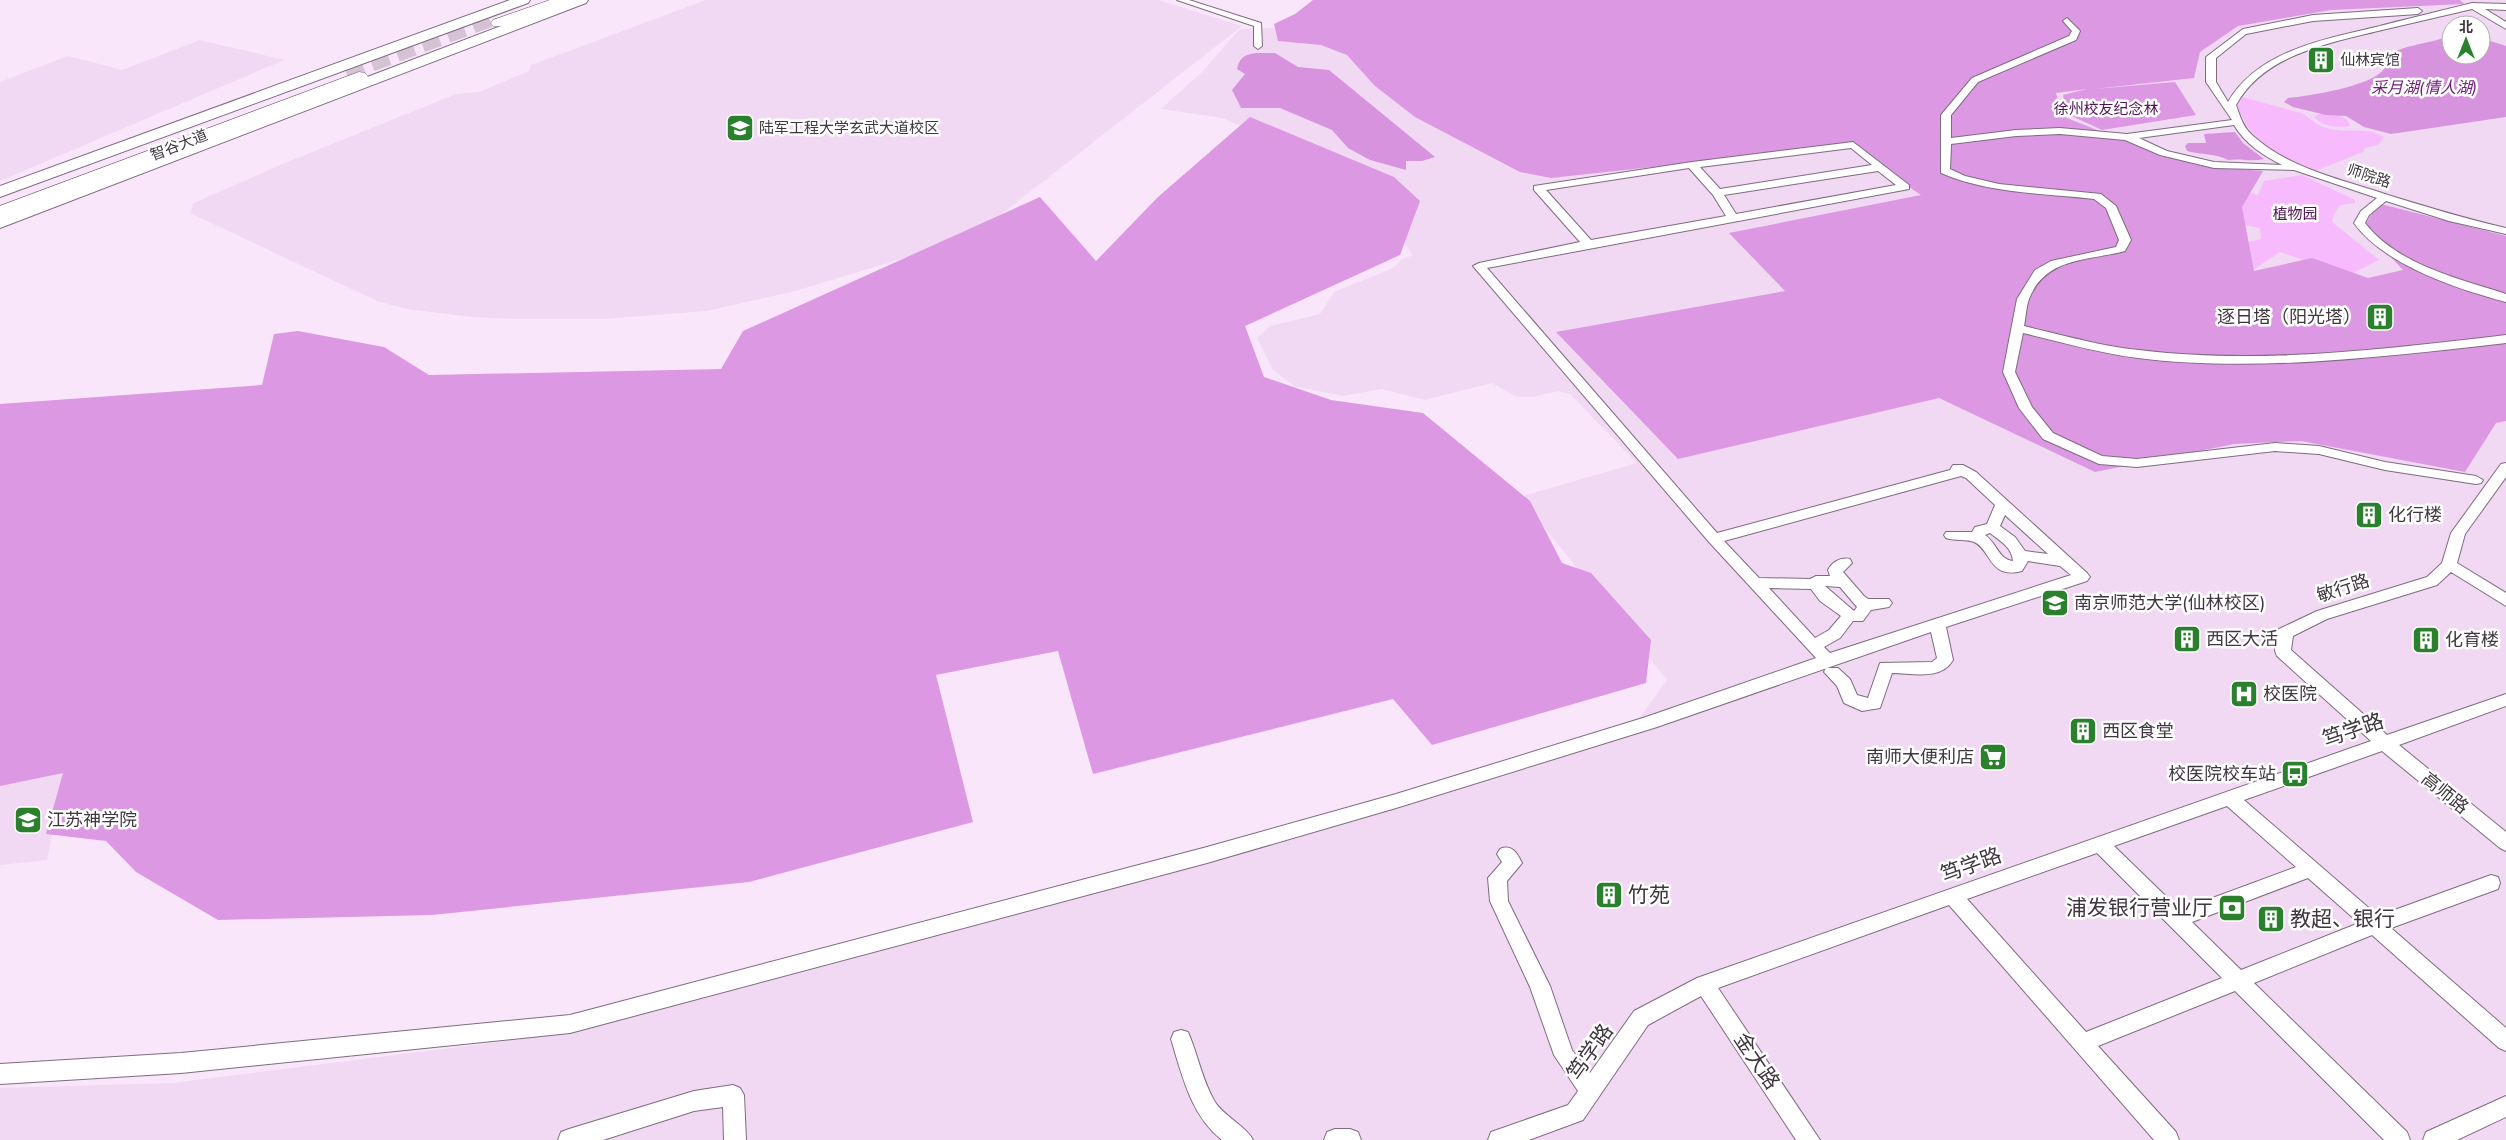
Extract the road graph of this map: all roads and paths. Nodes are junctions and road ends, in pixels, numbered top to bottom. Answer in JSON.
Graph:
{"nodes":[{"id":1,"x":524,"y":0,"type":"edge"},
{"id":2,"x":542,"y":0,"type":"edge"},
{"id":3,"x":565,"y":0,"type":"edge"},
{"id":4,"x":581,"y":0,"type":"edge"},
{"id":5,"x":1181,"y":0,"type":"edge"},
{"id":6,"x":2469,"y":3,"type":"edge"},
{"id":7,"x":2506,"y":7,"type":"edge"},
{"id":8,"x":2442,"y":12,"type":"junction"},
{"id":9,"x":472,"y":18,"type":"junction"},
{"id":10,"x":2067,"y":21,"type":"dead end"},
{"id":11,"x":500,"y":24,"type":"junction"},
{"id":12,"x":2506,"y":26,"type":"edge"},
{"id":13,"x":1258,"y":46,"type":"dead end"},
{"id":14,"x":351,"y":71,"type":"junction"},
{"id":15,"x":384,"y":76,"type":"junction"},
{"id":16,"x":2237,"y":122,"type":"junction"},
{"id":17,"x":2127,"y":137,"type":"junction"},
{"id":18,"x":1945,"y":142,"type":"junction"},
{"id":19,"x":1692,"y":165,"type":"junction"},
{"id":20,"x":1880,"y":167,"type":"junction"},
{"id":21,"x":2299,"y":169,"type":"junction"},
{"id":22,"x":0,"y":192,"type":"edge"},
{"id":23,"x":1717,"y":193,"type":"junction"},
{"id":24,"x":2386,"y":198,"type":"junction"},
{"id":25,"x":0,"y":203,"type":"edge"},
{"id":26,"x":0,"y":213,"type":"edge"},
{"id":27,"x":1733,"y":218,"type":"junction"},
{"id":28,"x":0,"y":223,"type":"edge"},
{"id":29,"x":2506,"y":231,"type":"edge"},
{"id":30,"x":1588,"y":244,"type":"junction"},
{"id":31,"x":2506,"y":298,"type":"edge"},
{"id":32,"x":2018,"y":328,"type":"junction"},
{"id":33,"x":2506,"y":339,"type":"edge"},
{"id":34,"x":2506,"y":467,"type":"edge"},
{"id":35,"x":2476,"y":480,"type":"dead end"},
{"id":36,"x":2003,"y":504,"type":"junction"},
{"id":37,"x":1992,"y":528,"type":"junction"},
{"id":38,"x":1951,"y":535,"type":"dead end"},
{"id":39,"x":1977,"y":537,"type":"junction"},
{"id":40,"x":1714,"y":539,"type":"junction"},
{"id":41,"x":2020,"y":555,"type":"junction"},
{"id":42,"x":2064,"y":561,"type":"junction"},
{"id":43,"x":1845,"y":563,"type":"dead end"},
{"id":44,"x":2449,"y":565,"type":"junction"},
{"id":45,"x":1840,"y":581,"type":"junction"},
{"id":46,"x":1756,"y":583,"type":"junction"},
{"id":47,"x":1816,"y":584,"type":"junction"},
{"id":48,"x":2506,"y":601,"type":"edge"},
{"id":49,"x":1884,"y":603,"type":"dead end"},
{"id":50,"x":1866,"y":605,"type":"junction"},
{"id":51,"x":1850,"y":615,"type":"junction"},
{"id":52,"x":1937,"y":624,"type":"junction"},
{"id":53,"x":1813,"y":645,"type":"junction"},
{"id":54,"x":1830,"y":666,"type":"junction"},
{"id":55,"x":2506,"y":700,"type":"edge"},
{"id":56,"x":2383,"y":743,"type":"junction"},
{"id":57,"x":2229,"y":797,"type":"junction"},
{"id":58,"x":2506,"y":843,"type":"edge"},
{"id":59,"x":2099,"y":844,"type":"junction"},
{"id":60,"x":1506,"y":854,"type":"dead end"},
{"id":61,"x":2311,"y":869,"type":"junction"},
{"id":62,"x":2491,"y":883,"type":"dead end"},
{"id":63,"x":1952,"y":896,"type":"junction"},
{"id":64,"x":2176,"y":920,"type":"junction"},
{"id":65,"x":2374,"y":926,"type":"junction"},
{"id":66,"x":2236,"y":980,"type":"junction"},
{"id":67,"x":1704,"y":984,"type":"junction"},
{"id":68,"x":1181,"y":1039,"type":"dead end"},
{"id":69,"x":2506,"y":1041,"type":"edge"},
{"id":70,"x":2082,"y":1043,"type":"junction"},
{"id":71,"x":0,"y":1074,"type":"edge"},
{"id":72,"x":1590,"y":1090,"type":"junction"},
{"id":73,"x":2506,"y":1106,"type":"edge"},
{"id":74,"x":569,"y":1140,"type":"edge"},
{"id":75,"x":735,"y":1140,"type":"edge"},
{"id":76,"x":1242,"y":1140,"type":"edge"},
{"id":77,"x":1335,"y":1140,"type":"edge"},
{"id":78,"x":1350,"y":1140,"type":"edge"},
{"id":79,"x":1499,"y":1140,"type":"edge"},
{"id":80,"x":1809,"y":1140,"type":"edge"},
{"id":81,"x":2168,"y":1140,"type":"edge"},
{"id":82,"x":2399,"y":1140,"type":"edge"},
{"id":83,"x":2434,"y":1140,"type":"edge"}],
"edges":[{"from":1,"to":9,"type":"main road"},
{"from":2,"to":11,"type":"highway"},
{"from":3,"to":11,"type":"highway"},
{"from":4,"to":11,"type":"main road"},
{"from":5,"to":13,"type":"street"},
{"from":6,"to":7,"type":"street","name":"师院路"},
{"from":6,"to":8,"type":"street","name":"师院路"},
{"from":6,"to":12,"type":"street"},
{"from":8,"to":16,"type":"street","name":"师院路"},
{"from":8,"to":16,"type":"street","name":"师院路"},
{"from":9,"to":11,"type":"main road"},
{"from":9,"to":14,"type":"main road"},
{"from":10,"to":18,"type":"street"},
{"from":11,"to":15,"type":"main road"},
{"from":14,"to":15,"type":"main road"},
{"from":14,"to":22,"type":"main road"},
{"from":14,"to":25,"type":"highway","name":"智谷大道"},
{"from":14,"to":26,"type":"highway","name":"智谷大道"},
{"from":15,"to":28,"type":"main road"},
{"from":16,"to":17,"type":"street"},
{"from":16,"to":21,"type":"street","name":"师院路"},
{"from":17,"to":18,"type":"street"},
{"from":17,"to":21,"type":"street"},
{"from":18,"to":32,"type":"street"},
{"from":19,"to":20,"type":"street"},
{"from":19,"to":23,"type":"street"},
{"from":19,"to":30,"type":"street"},
{"from":20,"to":23,"type":"street"},
{"from":20,"to":27,"type":"street"},
{"from":21,"to":24,"type":"street","name":"师院路"},
{"from":23,"to":27,"type":"street"},
{"from":24,"to":29,"type":"street","name":"师院路"},
{"from":24,"to":31,"type":"street"},
{"from":27,"to":30,"type":"street"},
{"from":30,"to":40,"type":"street"},
{"from":32,"to":33,"type":"street"},
{"from":32,"to":35,"type":"street"},
{"from":34,"to":44,"type":"street"},
{"from":36,"to":37,"type":"street"},
{"from":36,"to":40,"type":"street"},
{"from":36,"to":42,"type":"street"},
{"from":37,"to":39,"type":"street"},
{"from":37,"to":41,"type":"street"},
{"from":38,"to":39,"type":"street"},
{"from":39,"to":41,"type":"street"},
{"from":40,"to":46,"type":"street"},
{"from":41,"to":42,"type":"street"},
{"from":42,"to":52,"type":"street"},
{"from":43,"to":45,"type":"street"},
{"from":44,"to":48,"type":"street"},
{"from":44,"to":56,"type":"street","name":"敏行路"},
{"from":45,"to":47,"type":"street"},
{"from":45,"to":50,"type":"street"},
{"from":46,"to":47,"type":"street"},
{"from":46,"to":53,"type":"street"},
{"from":47,"to":51,"type":"street"},
{"from":49,"to":50,"type":"street"},
{"from":50,"to":51,"type":"street"},
{"from":51,"to":53,"type":"street"},
{"from":52,"to":54,"type":"street"},
{"from":52,"to":54,"type":"street"},
{"from":53,"to":54,"type":"street"},
{"from":54,"to":71,"type":"street"},
{"from":55,"to":56,"type":"street","name":"笃学路"},
{"from":56,"to":57,"type":"street","name":"笃学路"},
{"from":56,"to":58,"type":"street","name":"高师路"},
{"from":57,"to":59,"type":"street","name":"笃学路"},
{"from":57,"to":61,"type":"street"},
{"from":59,"to":63,"type":"street","name":"笃学路"},
{"from":59,"to":64,"type":"street"},
{"from":60,"to":72,"type":"street"},
{"from":61,"to":64,"type":"street"},
{"from":61,"to":65,"type":"street"},
{"from":62,"to":65,"type":"street"},
{"from":63,"to":67,"type":"street","name":"笃学路"},
{"from":63,"to":70,"type":"street"},
{"from":64,"to":66,"type":"street"},
{"from":65,"to":66,"type":"street"},
{"from":65,"to":69,"type":"street"},
{"from":66,"to":70,"type":"street"},
{"from":66,"to":82,"type":"street"},
{"from":67,"to":72,"type":"street","name":"笃学路"},
{"from":67,"to":80,"type":"street","name":"金大路"},
{"from":68,"to":76,"type":"street"},
{"from":70,"to":81,"type":"street"},
{"from":72,"to":79,"type":"street","name":"笃学路"},
{"from":73,"to":83,"type":"street"},
{"from":74,"to":75,"type":"street"},
{"from":77,"to":78,"type":"street"}]}
